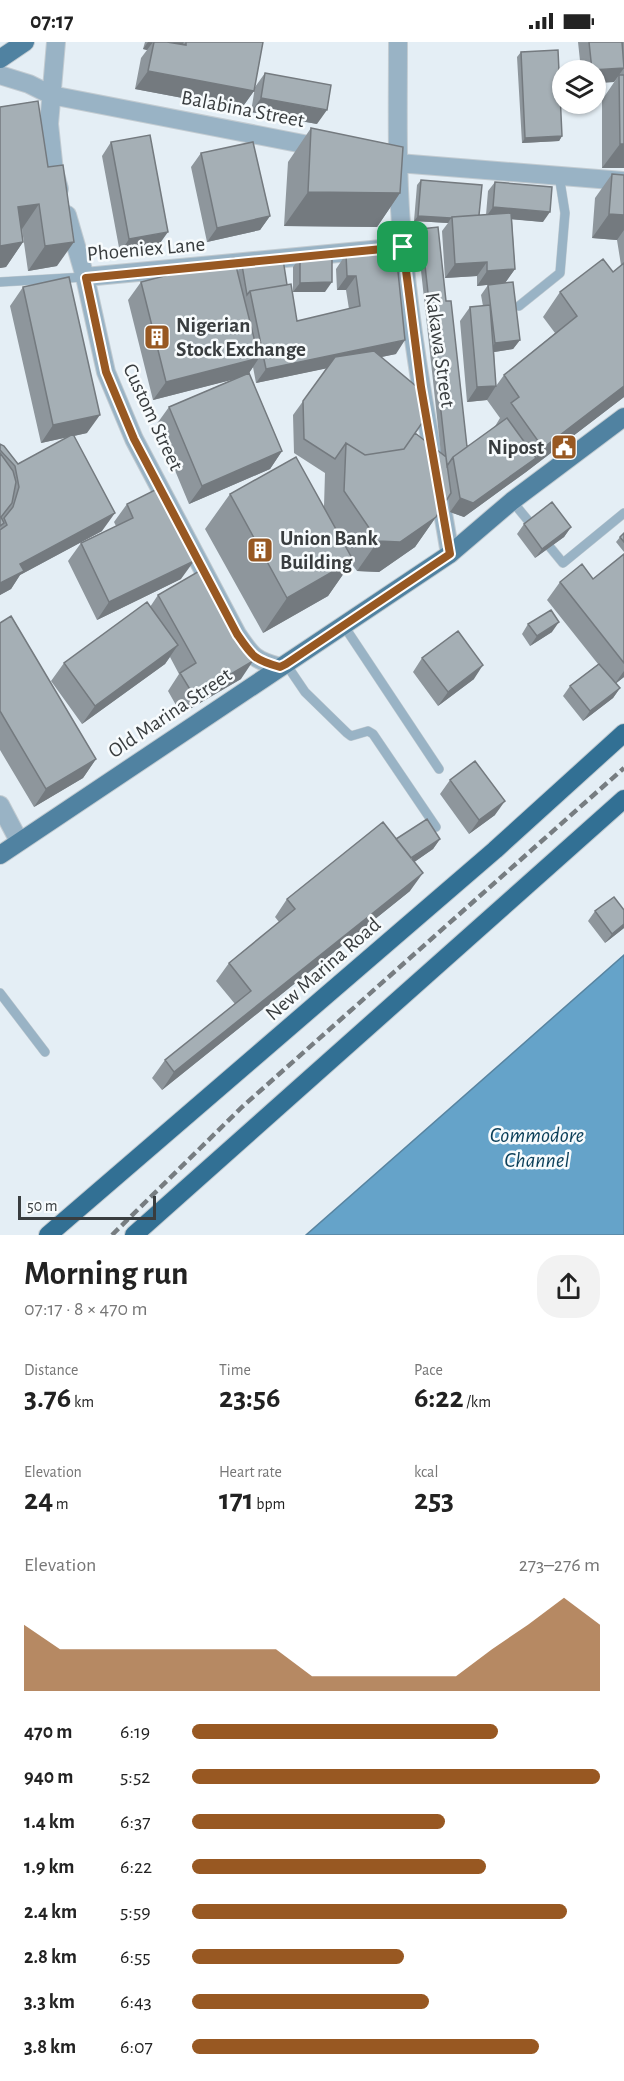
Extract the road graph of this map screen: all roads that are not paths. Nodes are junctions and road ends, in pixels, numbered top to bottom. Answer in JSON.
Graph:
{"nodes":[{"id":1,"x":25,"y":42,"type":"edge"},
{"id":2,"x":56,"y":42,"type":"edge"},
{"id":3,"x":398,"y":42,"type":"edge"},
{"id":4,"x":0,"y":59,"type":"edge"},
{"id":5,"x":0,"y":75,"type":"edge"},
{"id":6,"x":51,"y":95,"type":"junction"},
{"id":7,"x":340,"y":151,"type":"edge"},
{"id":8,"x":363,"y":156,"type":"edge"},
{"id":9,"x":398,"y":163,"type":"junction"},
{"id":10,"x":559,"y":175,"type":"junction"},
{"id":11,"x":624,"y":181,"type":"edge"},
{"id":12,"x":403,"y":247,"type":"junction"},
{"id":13,"x":86,"y":278,"type":"junction"},
{"id":14,"x":0,"y":282,"type":"edge"},
{"id":15,"x":519,"y":306,"type":"dead end"},
{"id":16,"x":624,"y":417,"type":"edge"},
{"id":17,"x":513,"y":501,"type":"junction"},
{"id":18,"x":624,"y":513,"type":"edge"},
{"id":19,"x":450,"y":554,"type":"junction"},
{"id":20,"x":344,"y":626,"type":"junction"},
{"id":21,"x":283,"y":666,"type":"junction"},
{"id":22,"x":624,"y":733,"type":"edge"},
{"id":23,"x":439,"y":769,"type":"dead end"},
{"id":24,"x":624,"y":799,"type":"edge"},
{"id":25,"x":0,"y":805,"type":"edge"},
{"id":26,"x":436,"y":827,"type":"dead end"},
{"id":27,"x":19,"y":842,"type":"junction"},
{"id":28,"x":0,"y":855,"type":"edge"},
{"id":29,"x":0,"y":993,"type":"edge"},
{"id":30,"x":45,"y":1052,"type":"dead end"},
{"id":31,"x":48,"y":1235,"type":"edge"},
{"id":32,"x":134,"y":1235,"type":"edge"}],
"edges":[{"from":1,"to":4,"type":"main road"},
{"from":2,"to":6,"type":"street","name":"Custom Street"},
{"from":3,"to":9,"type":"street","name":"Kakawa Street"},
{"from":5,"to":6,"type":"street","name":"Balabina Street"},
{"from":6,"to":7,"type":"street","name":"Balabina Street"},
{"from":6,"to":13,"type":"street","name":"Custom Street"},
{"from":8,"to":9,"type":"street"},
{"from":9,"to":10,"type":"street"},
{"from":9,"to":12,"type":"street","name":"Kakawa Street"},
{"from":10,"to":11,"type":"street"},
{"from":10,"to":15,"type":"lane"},
{"from":12,"to":13,"type":"street","name":"Phoeniex Lane"},
{"from":12,"to":19,"type":"street","name":"Kakawa Street"},
{"from":13,"to":14,"type":"lane","name":"Phoeniex Lane"},
{"from":13,"to":21,"type":"street","name":"Custom Street"},
{"from":16,"to":17,"type":"main road","name":"Old Marina Street"},
{"from":17,"to":18,"type":"lane"},
{"from":17,"to":19,"type":"main road","name":"Old Marina Street"},
{"from":19,"to":20,"type":"main road","name":"Old Marina Street"},
{"from":20,"to":21,"type":"main road","name":"Old Marina Street"},
{"from":20,"to":23,"type":"lane"},
{"from":21,"to":26,"type":"lane"},
{"from":21,"to":27,"type":"main road","name":"Old Marina Street"},
{"from":22,"to":31,"type":"highway","name":"New Marina Road"},
{"from":24,"to":32,"type":"highway"},
{"from":25,"to":27,"type":"street"},
{"from":27,"to":28,"type":"main road","name":"Old Marina Street"},
{"from":29,"to":30,"type":"lane"}]}
